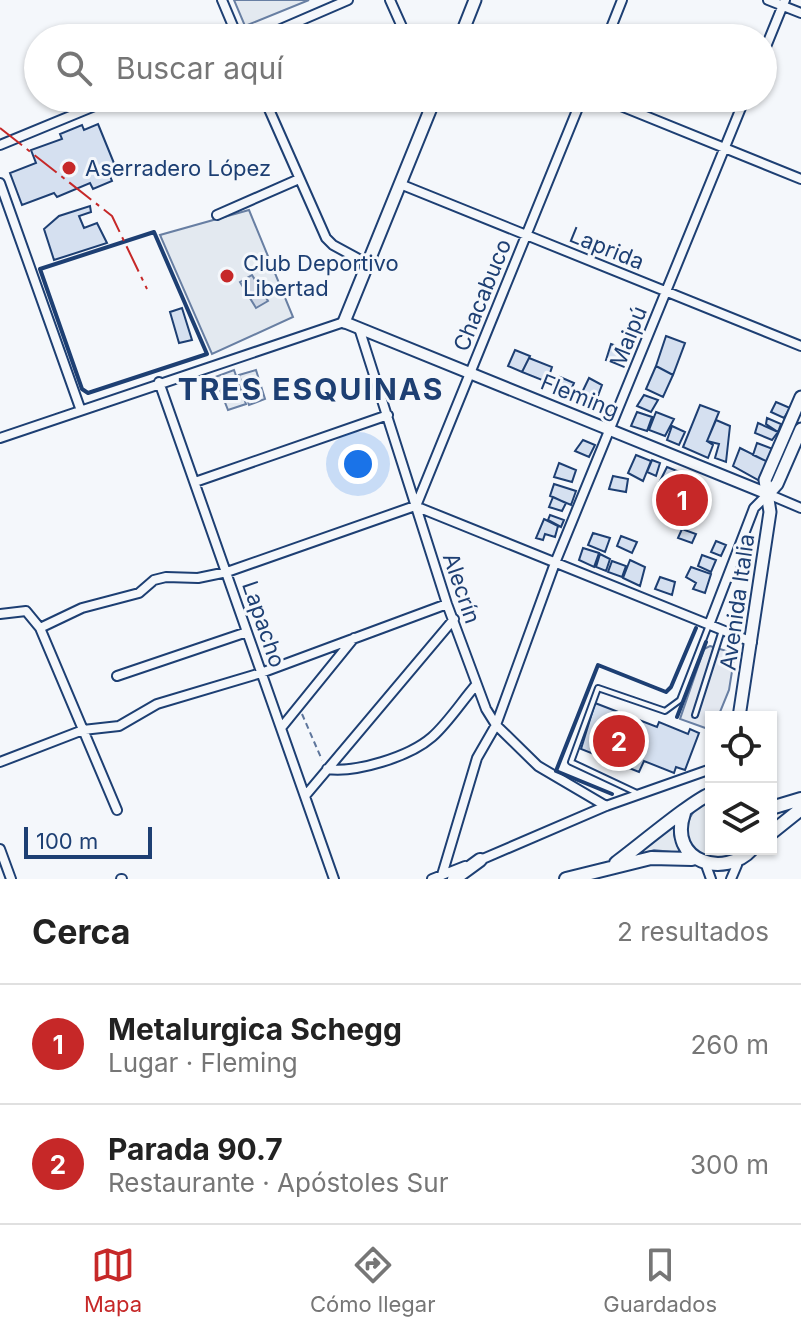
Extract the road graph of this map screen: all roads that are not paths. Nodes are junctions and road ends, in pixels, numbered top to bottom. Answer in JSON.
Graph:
{"nodes":[{"id":1,"x":222,"y":0,"type":"edge"},
{"id":2,"x":348,"y":0,"type":"edge"},
{"id":3,"x":390,"y":0,"type":"edge"},
{"id":4,"x":475,"y":0,"type":"edge"},
{"id":5,"x":622,"y":0,"type":"edge"},
{"id":6,"x":768,"y":0,"type":"edge"},
{"id":7,"x":784,"y":3,"type":"edge"},
{"id":8,"x":801,"y":13,"type":"edge"},
{"id":9,"x":232,"y":24,"type":"edge"},
{"id":10,"x":292,"y":24,"type":"edge"},
{"id":11,"x":401,"y":24,"type":"edge"},
{"id":12,"x":466,"y":24,"type":"edge"},
{"id":13,"x":613,"y":24,"type":"edge"},
{"id":14,"x":775,"y":24,"type":"edge"},
{"id":15,"x":80,"y":112,"type":"edge"},
{"id":16,"x":270,"y":112,"type":"edge"},
{"id":17,"x":429,"y":112,"type":"edge"},
{"id":18,"x":576,"y":112,"type":"edge"},
{"id":19,"x":636,"y":112,"type":"edge"},
{"id":20,"x":739,"y":112,"type":"edge"},
{"id":21,"x":0,"y":145,"type":"edge"},
{"id":22,"x":725,"y":148,"type":"junction"},
{"id":23,"x":299,"y":179,"type":"junction"},
{"id":24,"x":801,"y":179,"type":"edge"},
{"id":25,"x":0,"y":183,"type":"edge"},
{"id":26,"x":400,"y":184,"type":"junction"},
{"id":27,"x":217,"y":215,"type":"dead end"},
{"id":28,"x":526,"y":235,"type":"junction"},
{"id":29,"x":368,"y":264,"type":"junction"},
{"id":30,"x":666,"y":291,"type":"junction"},
{"id":31,"x":344,"y":322,"type":"junction"},
{"id":32,"x":359,"y":328,"type":"junction"},
{"id":33,"x":801,"y":346,"type":"edge"},
{"id":34,"x":470,"y":373,"type":"junction"},
{"id":35,"x":159,"y":382,"type":"junction"},
{"id":36,"x":801,"y":397,"type":"edge"},
{"id":37,"x":80,"y":408,"type":"junction"},
{"id":38,"x":388,"y":415,"type":"junction"},
{"id":39,"x":801,"y":429,"type":"edge"},
{"id":40,"x":610,"y":430,"type":"junction"},
{"id":41,"x":0,"y":438,"type":"edge"},
{"id":42,"x":195,"y":482,"type":"junction"},
{"id":43,"x":768,"y":494,"type":"junction"},
{"id":44,"x":415,"y":506,"type":"junction"},
{"id":45,"x":801,"y":508,"type":"edge"},
{"id":46,"x":555,"y":563,"type":"junction"},
{"id":47,"x":227,"y":572,"type":"junction"},
{"id":48,"x":447,"y":604,"type":"junction"},
{"id":49,"x":0,"y":614,"type":"edge"},
{"id":50,"x":454,"y":619,"type":"junction"},
{"id":51,"x":709,"y":625,"type":"junction"},
{"id":52,"x":40,"y":628,"type":"junction"},
{"id":53,"x":722,"y":630,"type":"junction"},
{"id":54,"x":247,"y":632,"type":"junction"},
{"id":55,"x":355,"y":637,"type":"junction"},
{"id":56,"x":752,"y":642,"type":"junction"},
{"id":57,"x":261,"y":673,"type":"junction"},
{"id":58,"x":117,"y":676,"type":"dead end"},
{"id":59,"x":476,"y":685,"type":"junction"},
{"id":60,"x":740,"y":711,"type":"edge"},
{"id":61,"x":695,"y":715,"type":"dead end"},
{"id":62,"x":496,"y":725,"type":"junction"},
{"id":63,"x":281,"y":728,"type":"junction"},
{"id":64,"x":83,"y":730,"type":"junction"},
{"id":65,"x":0,"y":762,"type":"edge"},
{"id":66,"x":327,"y":769,"type":"junction"},
{"id":67,"x":705,"y":771,"type":"edge"},
{"id":68,"x":640,"y":795,"type":"junction"},
{"id":69,"x":305,"y":796,"type":"junction"},
{"id":70,"x":705,"y":796,"type":"edge"},
{"id":71,"x":801,"y":799,"type":"edge"},
{"id":72,"x":606,"y":806,"type":"junction"},
{"id":73,"x":777,"y":806,"type":"edge"},
{"id":74,"x":801,"y":809,"type":"edge"},
{"id":75,"x":117,"y":810,"type":"dead end"},
{"id":76,"x":684,"y":813,"type":"junction"},
{"id":77,"x":777,"y":828,"type":"edge"},
{"id":78,"x":0,"y":849,"type":"edge"},
{"id":79,"x":746,"y":855,"type":"edge"},
{"id":80,"x":692,"y":859,"type":"junction"},
{"id":81,"x":480,"y":860,"type":"joint"},
{"id":82,"x":737,"y":865,"type":"junction"},
{"id":83,"x":610,"y":867,"type":"junction"},
{"id":84,"x":709,"y":874,"type":"edge"},
{"id":85,"x":443,"y":878,"type":"edge"},
{"id":86,"x":11,"y":879,"type":"edge"},
{"id":87,"x":334,"y":879,"type":"edge"},
{"id":88,"x":566,"y":879,"type":"edge"},
{"id":89,"x":731,"y":879,"type":"edge"}],
"edges":[{"from":1,"to":9,"type":"street"},
{"from":2,"to":10,"type":"street"},
{"from":3,"to":11,"type":"street"},
{"from":4,"to":12,"type":"main road"},
{"from":5,"to":13,"type":"street"},
{"from":6,"to":7,"type":"street"},
{"from":7,"to":8,"type":"street"},
{"from":7,"to":14,"type":"street"},
{"from":15,"to":21,"type":"street"},
{"from":16,"to":23,"type":"street"},
{"from":17,"to":26,"type":"main road"},
{"from":18,"to":28,"type":"street","name":"Chacabuco"},
{"from":19,"to":22,"type":"street"},
{"from":20,"to":22,"type":"street","name":"Maipú"},
{"from":22,"to":24,"type":"street"},
{"from":22,"to":30,"type":"street","name":"Maipú"},
{"from":23,"to":27,"type":"street"},
{"from":23,"to":29,"type":"street"},
{"from":25,"to":37,"type":"street"},
{"from":26,"to":28,"type":"street","name":"Laprida"},
{"from":26,"to":29,"type":"main road"},
{"from":28,"to":30,"type":"street","name":"Laprida"},
{"from":28,"to":34,"type":"street","name":"Chacabuco"},
{"from":29,"to":31,"type":"main road"},
{"from":30,"to":33,"type":"street","name":"Laprida"},
{"from":30,"to":40,"type":"street","name":"Maipú"},
{"from":31,"to":32,"type":"street","name":"Fleming"},
{"from":31,"to":35,"type":"street"},
{"from":32,"to":34,"type":"street","name":"Fleming"},
{"from":32,"to":38,"type":"street","name":"Alecrín"},
{"from":34,"to":40,"type":"street","name":"Fleming"},
{"from":34,"to":44,"type":"street","name":"Chacabuco"},
{"from":35,"to":37,"type":"street"},
{"from":35,"to":42,"type":"street","name":"Lapacho"},
{"from":36,"to":43,"type":"main road","name":"Avenida Italia"},
{"from":37,"to":41,"type":"street"},
{"from":38,"to":42,"type":"street"},
{"from":38,"to":44,"type":"street","name":"Alecrín"},
{"from":39,"to":43,"type":"main road","name":"Avenida Italia"},
{"from":40,"to":43,"type":"street","name":"Fleming"},
{"from":40,"to":46,"type":"street","name":"Maipú"},
{"from":42,"to":47,"type":"street","name":"Lapacho"},
{"from":43,"to":45,"type":"street","name":"Fleming"},
{"from":43,"to":51,"type":"street","name":"Avenida Italia"},
{"from":43,"to":56,"type":"main road","name":"Avenida Italia"},
{"from":44,"to":46,"type":"street"},
{"from":44,"to":47,"type":"street"},
{"from":44,"to":48,"type":"street","name":"Alecrín"},
{"from":46,"to":51,"type":"street"},
{"from":46,"to":62,"type":"street","name":"Maipú"},
{"from":47,"to":52,"type":"street"},
{"from":47,"to":54,"type":"street","name":"Lapacho"},
{"from":48,"to":50,"type":"street","name":"Alecrín"},
{"from":48,"to":55,"type":"street"},
{"from":49,"to":52,"type":"street"},
{"from":50,"to":59,"type":"street","name":"Alecrín"},
{"from":50,"to":66,"type":"street"},
{"from":51,"to":53,"type":"street"},
{"from":51,"to":68,"type":"lane"},
{"from":52,"to":64,"type":"street"},
{"from":53,"to":56,"type":"street"},
{"from":53,"to":61,"type":"lane"},
{"from":54,"to":57,"type":"street","name":"Lapacho"},
{"from":54,"to":58,"type":"street"},
{"from":55,"to":57,"type":"street"},
{"from":55,"to":63,"type":"street"},
{"from":56,"to":60,"type":"main road","name":"Avenida Italia"},
{"from":57,"to":63,"type":"street","name":"Lapacho"},
{"from":57,"to":64,"type":"street"},
{"from":59,"to":62,"type":"street","name":"Alecrín"},
{"from":59,"to":66,"type":"street"},
{"from":62,"to":72,"type":"street","name":"Alecrín"},
{"from":62,"to":85,"type":"street","name":"Maipú"},
{"from":63,"to":69,"type":"street","name":"Lapacho"},
{"from":64,"to":65,"type":"street"},
{"from":64,"to":75,"type":"street"},
{"from":66,"to":69,"type":"street"},
{"from":67,"to":68,"type":"street"},
{"from":68,"to":72,"type":"street"},
{"from":69,"to":87,"type":"street","name":"Lapacho"},
{"from":70,"to":76,"type":"highway"},
{"from":71,"to":73,"type":"highway"},
{"from":72,"to":81,"type":"street"},
{"from":74,"to":77,"type":"highway"},
{"from":76,"to":80,"type":"highway"},
{"from":76,"to":83,"type":"highway"},
{"from":78,"to":86,"type":"street"},
{"from":79,"to":82,"type":"highway"},
{"from":80,"to":83,"type":"highway"},
{"from":80,"to":84,"type":"highway"},
{"from":81,"to":85,"type":"highway"},
{"from":82,"to":84,"type":"highway"},
{"from":82,"to":89,"type":"street"},
{"from":83,"to":88,"type":"highway"}]}
